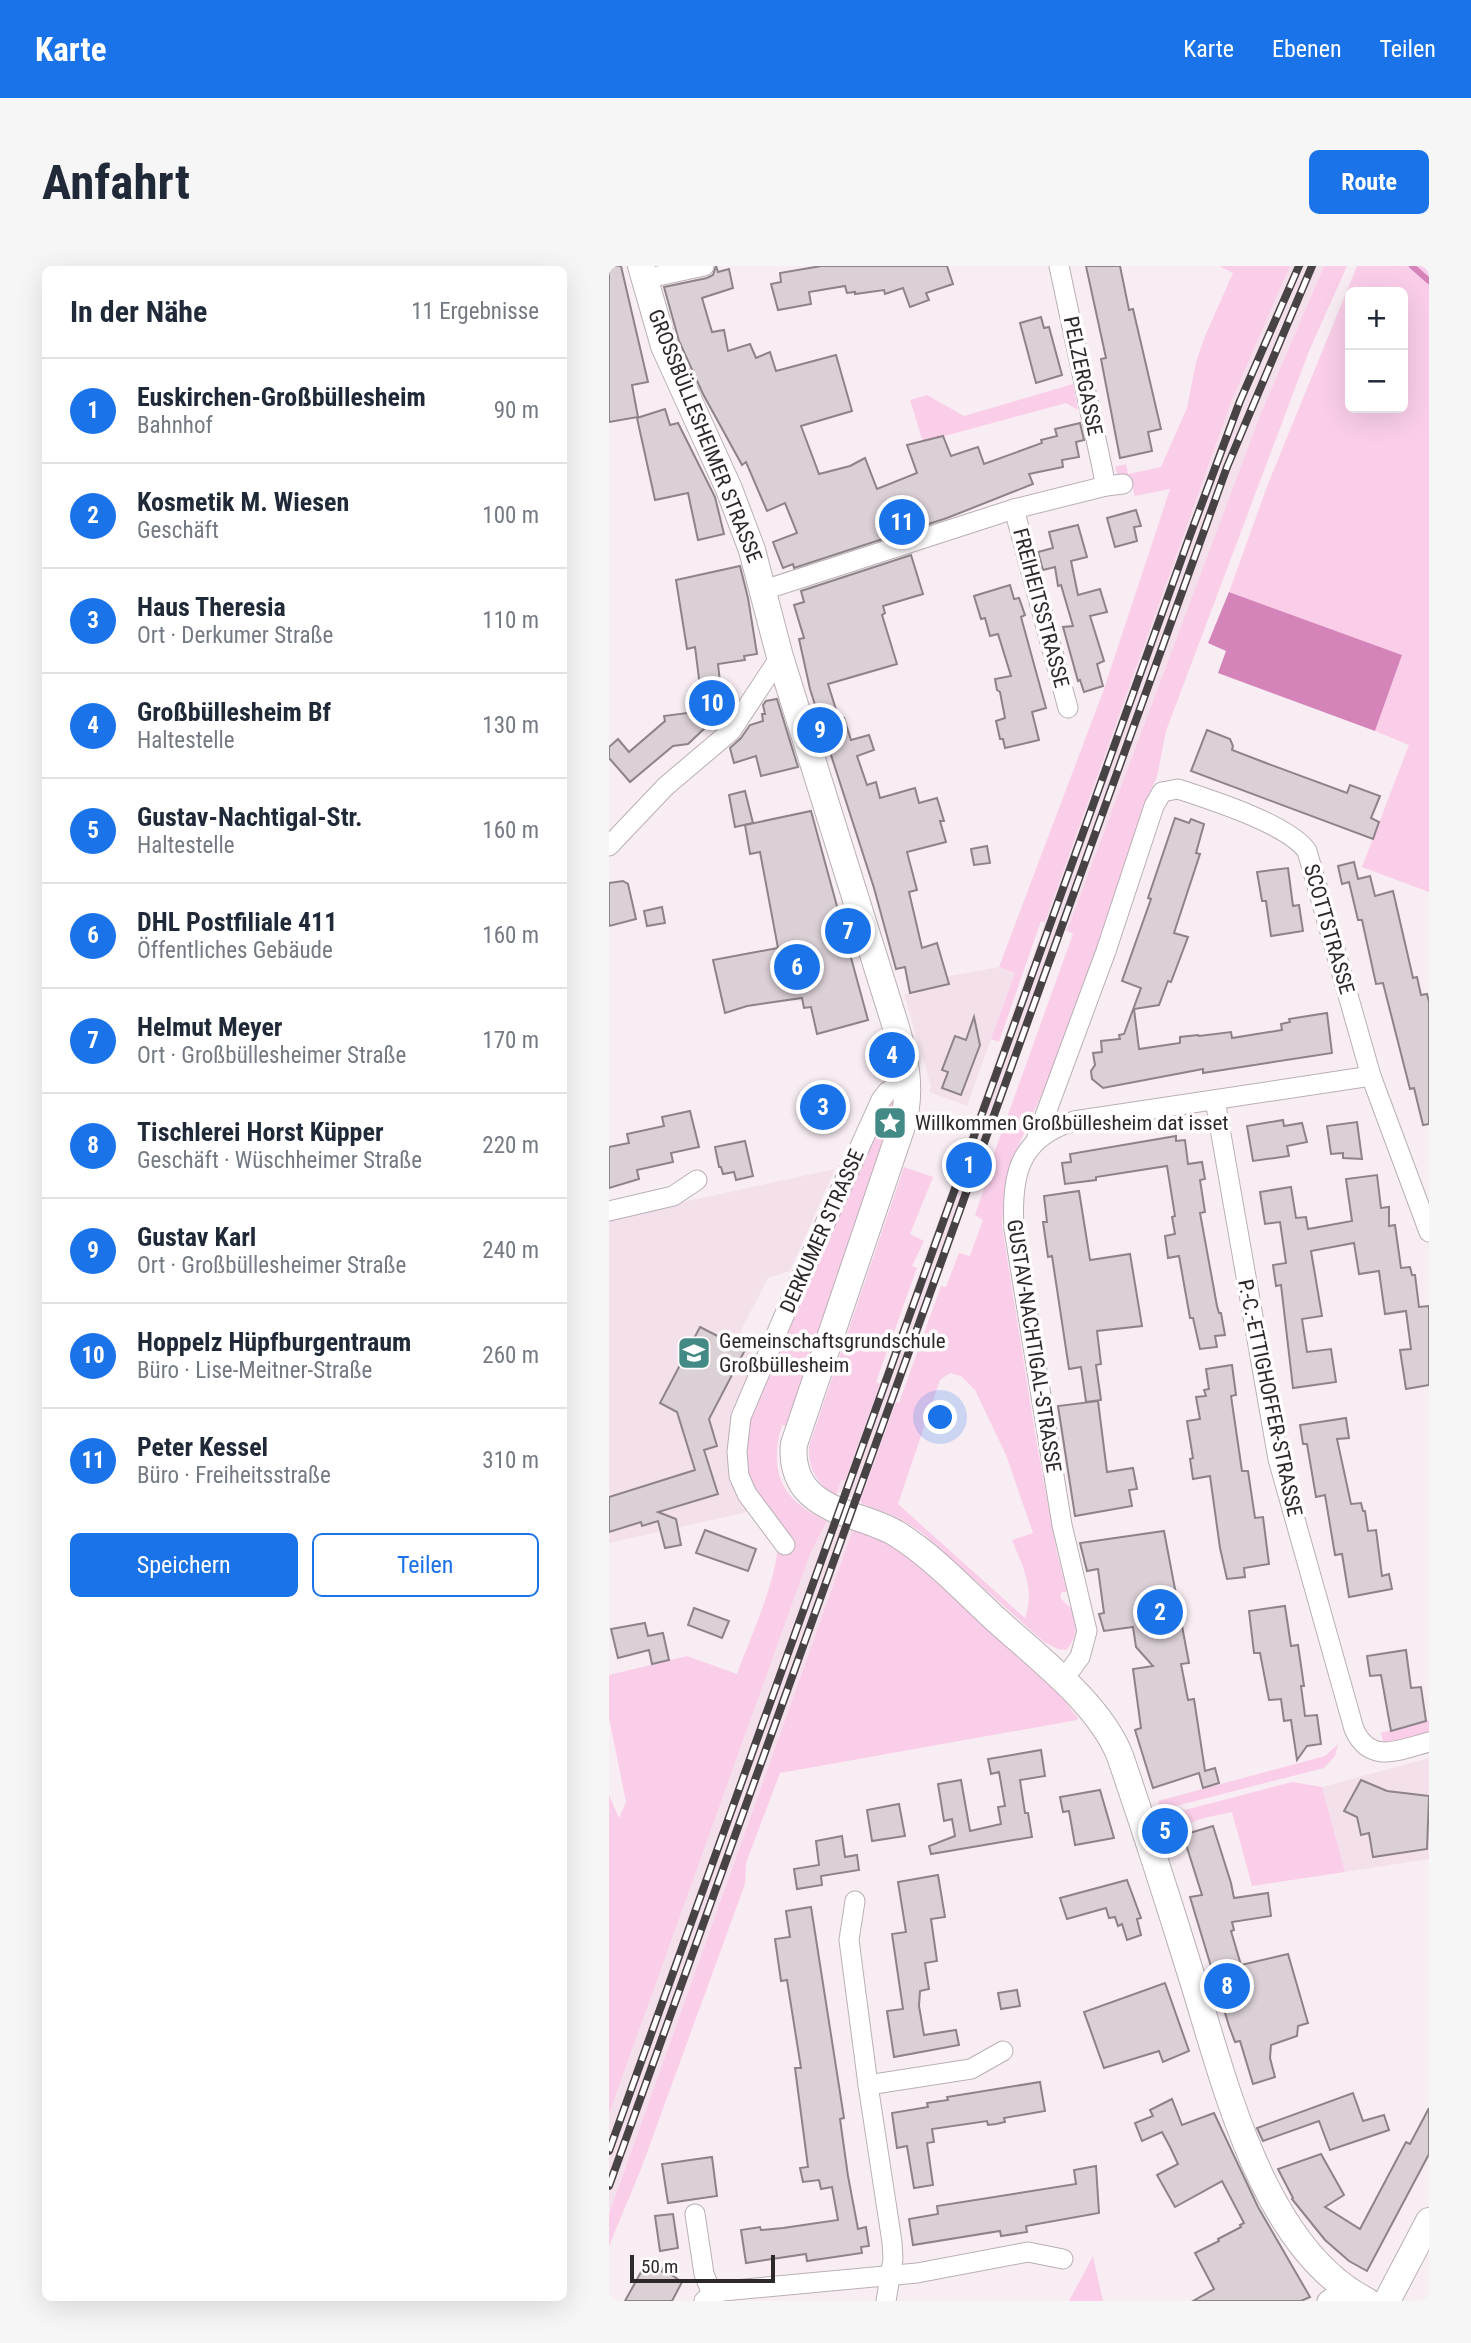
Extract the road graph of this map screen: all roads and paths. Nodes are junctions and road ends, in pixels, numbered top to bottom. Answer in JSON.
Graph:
{"nodes":[{"id":1,"x":704,"y":266,"type":"edge"},
{"id":2,"x":1059,"y":266,"type":"edge"},
{"id":3,"x":642,"y":272,"type":"edge"},
{"id":4,"x":1115,"y":485,"type":"joint"},
{"id":5,"x":1014,"y":509,"type":"junction"},
{"id":6,"x":764,"y":590,"type":"junction"},
{"id":7,"x":780,"y":657,"type":"junction"},
{"id":8,"x":1068,"y":708,"type":"dead end"},
{"id":9,"x":609,"y":846,"type":"edge"},
{"id":10,"x":1371,"y":1076,"type":"junction"},
{"id":11,"x":908,"y":1079,"type":"junction"},
{"id":12,"x":1215,"y":1100,"type":"junction"},
{"id":13,"x":1036,"y":1140,"type":"junction"},
{"id":14,"x":697,"y":1180,"type":"dead end"},
{"id":15,"x":609,"y":1211,"type":"edge"},
{"id":16,"x":1429,"y":1232,"type":"edge"},
{"id":17,"x":785,"y":1545,"type":"dead end"},
{"id":18,"x":1063,"y":1681,"type":"junction"},
{"id":19,"x":1429,"y":1742,"type":"edge"},
{"id":20,"x":855,"y":1901,"type":"dead end"},
{"id":21,"x":1003,"y":2051,"type":"dead end"},
{"id":22,"x":868,"y":2085,"type":"junction"},
{"id":23,"x":695,"y":2214,"type":"dead end"},
{"id":24,"x":1429,"y":2221,"type":"edge"},
{"id":25,"x":1063,"y":2259,"type":"dead end"},
{"id":26,"x":891,"y":2275,"type":"junction"},
{"id":27,"x":1335,"y":2295,"type":"edge"},
{"id":28,"x":708,"y":2298,"type":"edge"},
{"id":29,"x":886,"y":2301,"type":"edge"},
{"id":30,"x":1367,"y":2301,"type":"edge"},
{"id":31,"x":1387,"y":2301,"type":"edge"}],
"edges":[{"from":1,"to":3,"type":"street"},
{"from":2,"to":4,"type":"street","name":"PELZERGASSE"},
{"from":3,"to":6,"type":"street","name":"GROSSBÜLLESHEIMER STRASSE"},
{"from":4,"to":5,"type":"street","name":"FREIHEITSSTRASSE"},
{"from":5,"to":6,"type":"street","name":"FREIHEITSSTRASSE"},
{"from":5,"to":8,"type":"street","name":"FREIHEITSSTRASSE"},
{"from":6,"to":7,"type":"street","name":"GROSSBÜLLESHEIMER STRASSE"},
{"from":7,"to":9,"type":"street"},
{"from":7,"to":11,"type":"street","name":"GROSSBÜLLESHEIMER STRASSE"},
{"from":10,"to":12,"type":"street"},
{"from":10,"to":13,"type":"street","name":"SCOTTSTRASSE"},
{"from":10,"to":16,"type":"street","name":"SCOTTSTRASSE"},
{"from":11,"to":17,"type":"street","name":"DERKUMER STRASSE"},
{"from":11,"to":18,"type":"street","name":"GROSSBÜLLESHEIMER STRASSE"},
{"from":12,"to":13,"type":"street"},
{"from":12,"to":19,"type":"street","name":"P.-C.-ETTIGHOFFER-STRASSE"},
{"from":13,"to":18,"type":"street","name":"GUSTAV-NACHTIGAL-STRASSE"},
{"from":14,"to":15,"type":"street"},
{"from":18,"to":27,"type":"street","name":"GROSSBÜLLESHEIMER STRASSE"},
{"from":20,"to":22,"type":"street"},
{"from":21,"to":22,"type":"street"},
{"from":22,"to":26,"type":"street"},
{"from":23,"to":28,"type":"street"},
{"from":24,"to":31,"type":"street"},
{"from":25,"to":26,"type":"street"},
{"from":26,"to":28,"type":"street"},
{"from":26,"to":29,"type":"street"},
{"from":27,"to":30,"type":"street","name":"GROSSBÜLLESHEIMER STRASSE"}]}
